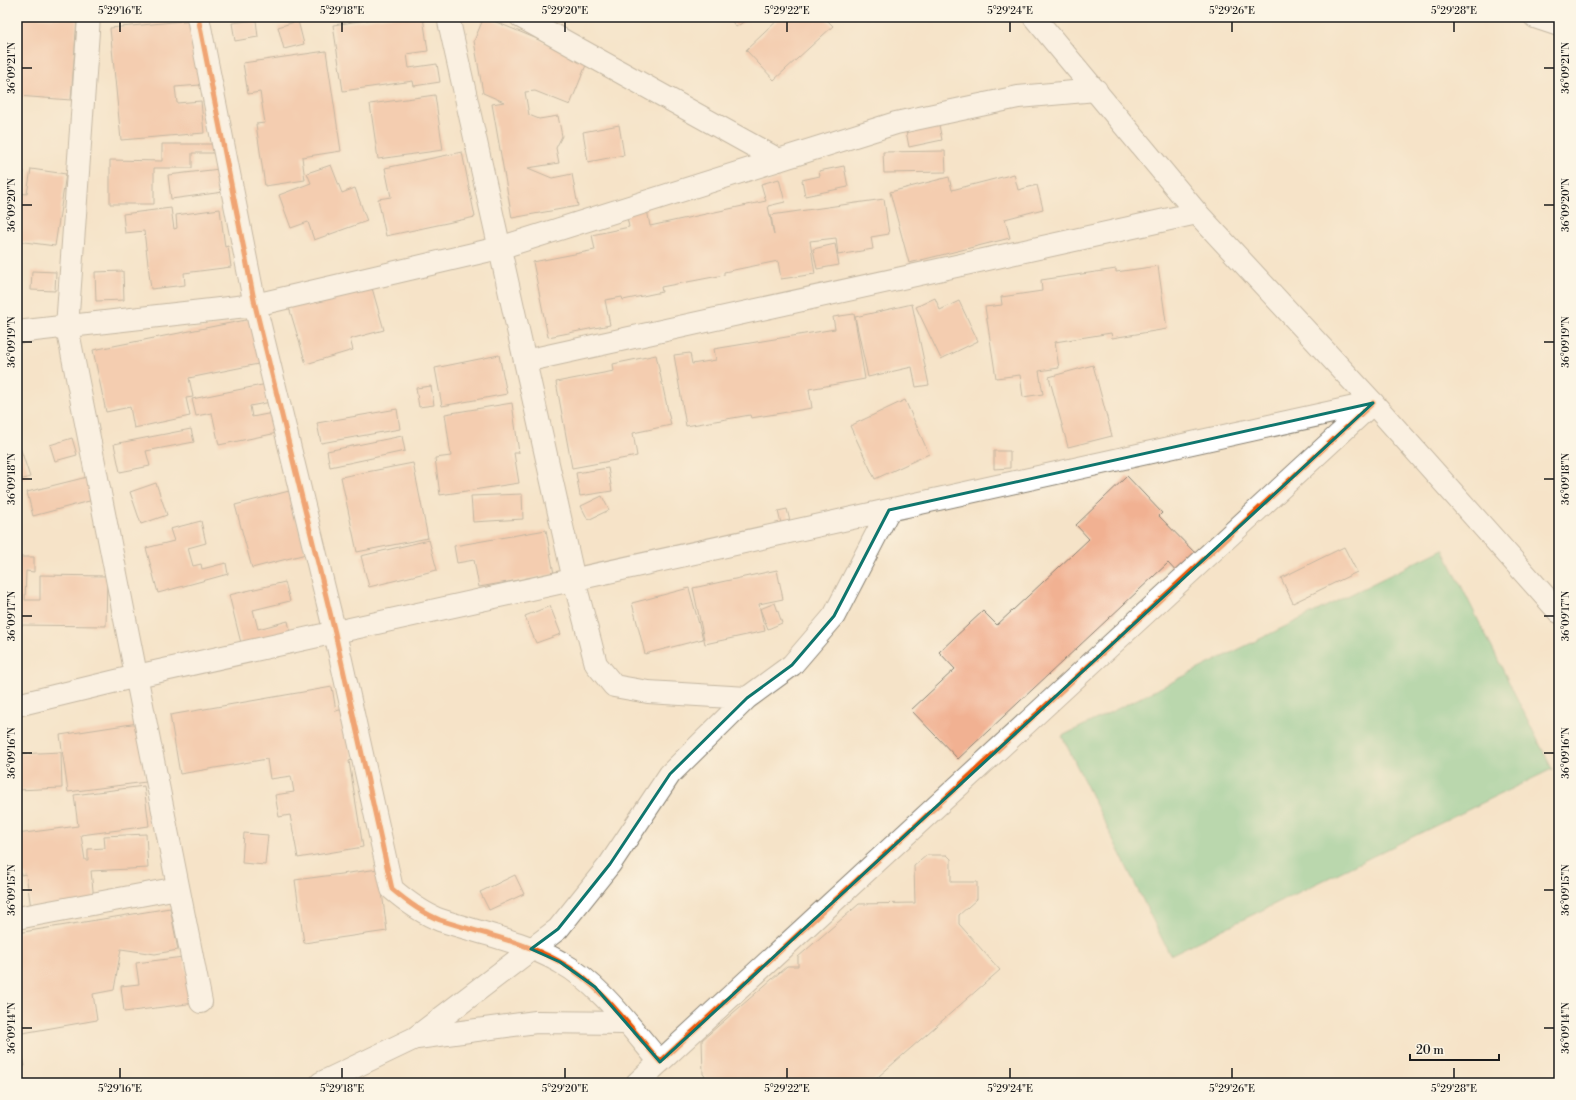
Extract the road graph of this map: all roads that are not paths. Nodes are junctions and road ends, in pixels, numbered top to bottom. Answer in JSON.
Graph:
{"nodes":[{"id":1,"x":89,"y":17,"type":"edge"},
{"id":2,"x":198,"y":17,"type":"edge"},
{"id":3,"x":448,"y":17,"type":"edge"},
{"id":4,"x":521,"y":17,"type":"edge"},
{"id":5,"x":1034,"y":17,"type":"edge"},
{"id":6,"x":1535,"y":17,"type":"edge"},
{"id":7,"x":1559,"y":25,"type":"edge"},
{"id":8,"x":1096,"y":90,"type":"junction"},
{"id":9,"x":778,"y":160,"type":"junction"},
{"id":10,"x":1196,"y":213,"type":"junction"},
{"id":11,"x":499,"y":248,"type":"junction"},
{"id":12,"x":255,"y":305,"type":"junction"},
{"id":13,"x":67,"y":327,"type":"junction"},
{"id":14,"x":17,"y":332,"type":"edge"},
{"id":15,"x":525,"y":361,"type":"junction"},
{"id":16,"x":1373,"y":403,"type":"junction"},
{"id":17,"x":889,"y":510,"type":"junction"},
{"id":18,"x":574,"y":580,"type":"junction"},
{"id":19,"x":1559,"y":612,"type":"edge"},
{"id":20,"x":334,"y":632,"type":"junction"},
{"id":21,"x":137,"y":676,"type":"junction"},
{"id":22,"x":747,"y":698,"type":"junction"},
{"id":23,"x":17,"y":705,"type":"edge"},
{"id":24,"x":178,"y":888,"type":"junction"},
{"id":25,"x":17,"y":918,"type":"edge"},
{"id":26,"x":531,"y":950,"type":"junction"},
{"id":27,"x":201,"y":1002,"type":"dead end"},
{"id":28,"x":626,"y":1023,"type":"junction"},
{"id":29,"x":415,"y":1038,"type":"junction"},
{"id":30,"x":660,"y":1062,"type":"junction"},
{"id":31,"x":321,"y":1083,"type":"edge"},
{"id":32,"x":637,"y":1083,"type":"edge"}],
"edges":[{"from":1,"to":13,"type":"street"},
{"from":2,"to":12,"type":"street"},
{"from":3,"to":11,"type":"street"},
{"from":4,"to":9,"type":"street"},
{"from":5,"to":8,"type":"street"},
{"from":6,"to":7,"type":"street"},
{"from":8,"to":9,"type":"street"},
{"from":8,"to":10,"type":"street"},
{"from":9,"to":11,"type":"street"},
{"from":10,"to":15,"type":"street"},
{"from":10,"to":16,"type":"street"},
{"from":11,"to":12,"type":"street"},
{"from":11,"to":15,"type":"street"},
{"from":12,"to":13,"type":"street"},
{"from":12,"to":20,"type":"street"},
{"from":13,"to":14,"type":"street"},
{"from":13,"to":21,"type":"street"},
{"from":15,"to":18,"type":"street"},
{"from":16,"to":17,"type":"street"},
{"from":16,"to":19,"type":"street"},
{"from":16,"to":30,"type":"street"},
{"from":17,"to":18,"type":"street"},
{"from":17,"to":22,"type":"street"},
{"from":18,"to":20,"type":"street"},
{"from":18,"to":22,"type":"street"},
{"from":20,"to":21,"type":"street"},
{"from":20,"to":26,"type":"street"},
{"from":21,"to":23,"type":"street"},
{"from":21,"to":24,"type":"street"},
{"from":22,"to":26,"type":"street"},
{"from":24,"to":25,"type":"street"},
{"from":24,"to":27,"type":"street"},
{"from":26,"to":28,"type":"street"},
{"from":26,"to":29,"type":"street"},
{"from":28,"to":29,"type":"street"},
{"from":28,"to":30,"type":"street"},
{"from":29,"to":31,"type":"street"},
{"from":30,"to":32,"type":"street"}]}
